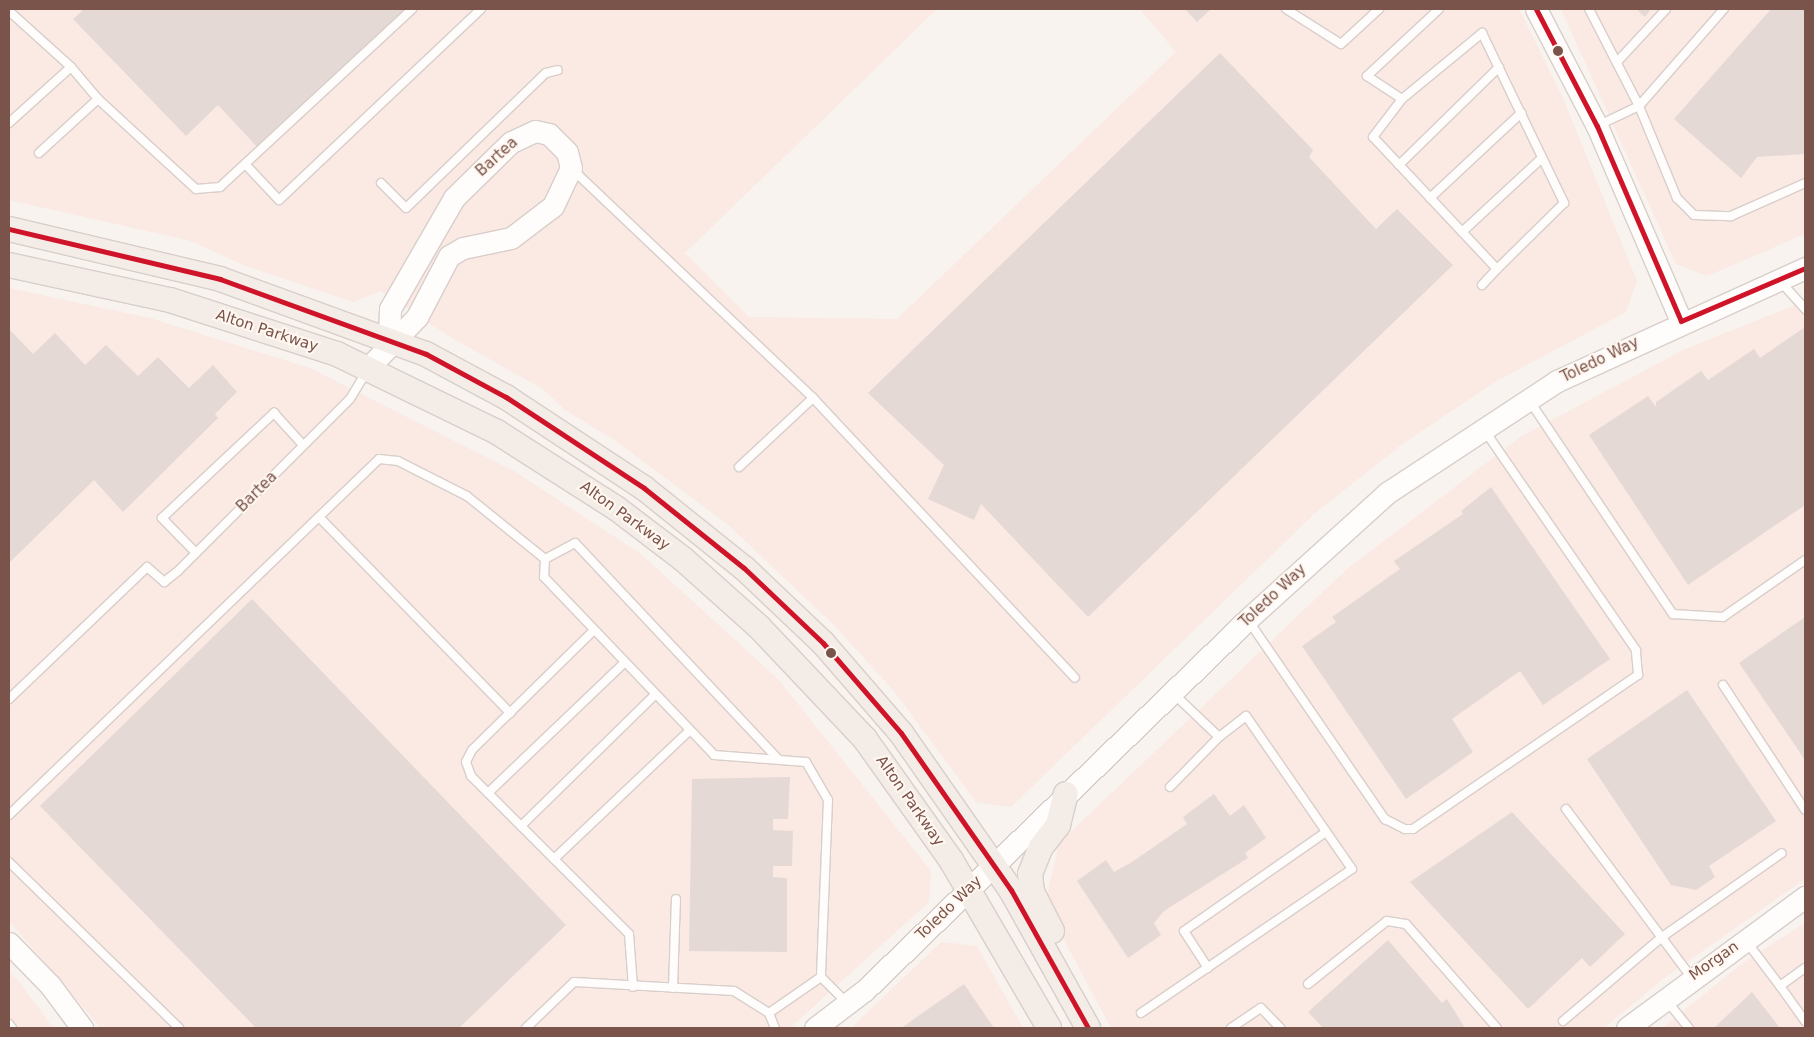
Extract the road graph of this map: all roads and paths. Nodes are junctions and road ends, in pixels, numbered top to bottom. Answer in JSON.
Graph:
{"nodes":[{"id":1,"x":412,"y":9,"type":"edge"},
{"id":2,"x":481,"y":9,"type":"edge"},
{"id":3,"x":1286,"y":9,"type":"edge"},
{"id":4,"x":1378,"y":9,"type":"edge"},
{"id":5,"x":1439,"y":9,"type":"edge"},
{"id":6,"x":1536,"y":9,"type":"edge"},
{"id":7,"x":1589,"y":9,"type":"edge"},
{"id":8,"x":1666,"y":9,"type":"edge"},
{"id":9,"x":1724,"y":9,"type":"edge"},
{"id":10,"x":9,"y":11,"type":"edge"},
{"id":11,"x":1618,"y":62,"type":"junction"},
{"id":12,"x":1498,"y":67,"type":"junction"},
{"id":13,"x":71,"y":68,"type":"junction"},
{"id":14,"x":558,"y":70,"type":"dead end"},
{"id":15,"x":98,"y":99,"type":"junction"},
{"id":16,"x":1402,"y":99,"type":"junction"},
{"id":17,"x":1639,"y":106,"type":"junction"},
{"id":18,"x":1520,"y":113,"type":"junction"},
{"id":19,"x":9,"y":124,"type":"edge"},
{"id":20,"x":1597,"y":126,"type":"junction"},
{"id":21,"x":38,"y":153,"type":"dead end"},
{"id":22,"x":1542,"y":158,"type":"junction"},
{"id":23,"x":246,"y":165,"type":"junction"},
{"id":24,"x":1399,"y":165,"type":"junction"},
{"id":25,"x":571,"y":168,"type":"junction"},
{"id":26,"x":381,"y":182,"type":"dead end"},
{"id":27,"x":1805,"y":183,"type":"edge"},
{"id":28,"x":1430,"y":198,"type":"junction"},
{"id":29,"x":9,"y":229,"type":"edge"},
{"id":30,"x":1462,"y":232,"type":"junction"},
{"id":31,"x":9,"y":264,"type":"edge"},
{"id":32,"x":1805,"y":268,"type":"edge"},
{"id":33,"x":1497,"y":269,"type":"junction"},
{"id":34,"x":1778,"y":280,"type":"junction"},
{"id":35,"x":1482,"y":285,"type":"dead end"},
{"id":36,"x":1805,"y":309,"type":"edge"},
{"id":37,"x":1681,"y":321,"type":"junction"},
{"id":38,"x":389,"y":342,"type":"junction"},
{"id":39,"x":368,"y":368,"type":"junction"},
{"id":40,"x":813,"y":398,"type":"junction"},
{"id":41,"x":1528,"y":399,"type":"junction"},
{"id":42,"x":1482,"y":428,"type":"junction"},
{"id":43,"x":303,"y":445,"type":"junction"},
{"id":44,"x":739,"y":467,"type":"dead end"},
{"id":45,"x":319,"y":517,"type":"junction"},
{"id":46,"x":196,"y":553,"type":"junction"},
{"id":47,"x":545,"y":558,"type":"junction"},
{"id":48,"x":1805,"y":560,"type":"edge"},
{"id":49,"x":1248,"y":619,"type":"junction"},
{"id":50,"x":592,"y":632,"type":"junction"},
{"id":51,"x":624,"y":663,"type":"junction"},
{"id":52,"x":1075,"y":678,"type":"dead end"},
{"id":53,"x":1723,"y":685,"type":"dead end"},
{"id":54,"x":1172,"y":692,"type":"junction"},
{"id":55,"x":655,"y":695,"type":"junction"},
{"id":56,"x":9,"y":699,"type":"edge"},
{"id":57,"x":510,"y":713,"type":"junction"},
{"id":58,"x":690,"y":730,"type":"junction"},
{"id":59,"x":1219,"y":738,"type":"junction"},
{"id":60,"x":778,"y":759,"type":"junction"},
{"id":61,"x":1170,"y":787,"type":"dead end"},
{"id":62,"x":488,"y":793,"type":"junction"},
{"id":63,"x":1066,"y":794,"type":"junction"},
{"id":64,"x":1566,"y":809,"type":"dead end"},
{"id":65,"x":1805,"y":810,"type":"edge"},
{"id":66,"x":9,"y":815,"type":"edge"},
{"id":67,"x":521,"y":826,"type":"junction"},
{"id":68,"x":1326,"y":832,"type":"junction"},
{"id":69,"x":1782,"y":854,"type":"dead end"},
{"id":70,"x":554,"y":859,"type":"junction"},
{"id":71,"x":9,"y":862,"type":"edge"},
{"id":72,"x":994,"y":864,"type":"junction"},
{"id":73,"x":969,"y":889,"type":"junction"},
{"id":74,"x":1805,"y":898,"type":"edge"},
{"id":75,"x":676,"y":899,"type":"dead end"},
{"id":76,"x":1662,"y":937,"type":"junction"},
{"id":77,"x":1745,"y":940,"type":"junction"},
{"id":78,"x":9,"y":943,"type":"edge"},
{"id":79,"x":1208,"y":968,"type":"junction"},
{"id":80,"x":1805,"y":968,"type":"edge"},
{"id":81,"x":820,"y":977,"type":"junction"},
{"id":82,"x":1691,"y":977,"type":"junction"},
{"id":83,"x":1308,"y":984,"type":"dead end"},
{"id":84,"x":1780,"y":986,"type":"junction"},
{"id":85,"x":633,"y":987,"type":"junction"},
{"id":86,"x":673,"y":988,"type":"junction"},
{"id":87,"x":1664,"y":997,"type":"junction"},
{"id":88,"x":847,"y":1003,"type":"junction"},
{"id":89,"x":768,"y":1013,"type":"junction"},
{"id":90,"x":1141,"y":1013,"type":"dead end"},
{"id":91,"x":1084,"y":1020,"type":"edge"},
{"id":92,"x":1563,"y":1021,"type":"dead end"},
{"id":93,"x":1805,"y":1021,"type":"edge"},
{"id":94,"x":9,"y":1024,"type":"edge"},
{"id":95,"x":12,"y":1028,"type":"edge"},
{"id":96,"x":82,"y":1028,"type":"edge"},
{"id":97,"x":179,"y":1028,"type":"edge"},
{"id":98,"x":526,"y":1028,"type":"edge"},
{"id":99,"x":775,"y":1028,"type":"edge"},
{"id":100,"x":815,"y":1028,"type":"edge"},
{"id":101,"x":1049,"y":1028,"type":"edge"},
{"id":102,"x":1231,"y":1028,"type":"edge"},
{"id":103,"x":1280,"y":1028,"type":"edge"},
{"id":104,"x":1497,"y":1028,"type":"edge"},
{"id":105,"x":1626,"y":1028,"type":"edge"},
{"id":106,"x":1689,"y":1028,"type":"edge"}],
"edges":[{"from":1,"to":23,"type":"lane"},
{"from":2,"to":23,"type":"lane"},
{"from":3,"to":4,"type":"lane"},
{"from":5,"to":16,"type":"lane"},
{"from":6,"to":20,"type":"street"},
{"from":7,"to":11,"type":"lane"},
{"from":8,"to":11,"type":"lane"},
{"from":9,"to":17,"type":"lane"},
{"from":10,"to":13,"type":"lane"},
{"from":11,"to":17,"type":"lane"},
{"from":12,"to":16,"type":"lane"},
{"from":12,"to":18,"type":"lane"},
{"from":12,"to":24,"type":"lane"},
{"from":13,"to":15,"type":"lane"},
{"from":13,"to":19,"type":"lane"},
{"from":14,"to":26,"type":"lane"},
{"from":15,"to":21,"type":"lane"},
{"from":15,"to":23,"type":"lane"},
{"from":16,"to":24,"type":"lane"},
{"from":17,"to":20,"type":"lane"},
{"from":17,"to":27,"type":"lane"},
{"from":18,"to":22,"type":"lane"},
{"from":18,"to":28,"type":"lane"},
{"from":20,"to":37,"type":"street"},
{"from":22,"to":30,"type":"lane"},
{"from":22,"to":33,"type":"lane"},
{"from":24,"to":28,"type":"lane"},
{"from":25,"to":38,"type":"street","name":"Bartea"},
{"from":25,"to":38,"type":"street","name":"Bartea"},
{"from":25,"to":40,"type":"lane"},
{"from":28,"to":30,"type":"lane"},
{"from":29,"to":38,"type":"main road"},
{"from":30,"to":33,"type":"lane"},
{"from":31,"to":39,"type":"main road","name":"Alton Parkway"},
{"from":32,"to":34,"type":"street","name":"Toledo Way"},
{"from":33,"to":35,"type":"lane"},
{"from":34,"to":36,"type":"lane"},
{"from":34,"to":37,"type":"street","name":"Toledo Way"},
{"from":37,"to":41,"type":"street","name":"Toledo Way"},
{"from":38,"to":39,"type":"street","name":"Bartea"},
{"from":38,"to":72,"type":"main road"},
{"from":39,"to":43,"type":"lane","name":"Bartea"},
{"from":39,"to":73,"type":"main road","name":"Alton Parkway"},
{"from":40,"to":44,"type":"lane"},
{"from":40,"to":52,"type":"lane"},
{"from":41,"to":42,"type":"street","name":"Toledo Way"},
{"from":41,"to":48,"type":"lane"},
{"from":42,"to":49,"type":"street","name":"Toledo Way"},
{"from":42,"to":49,"type":"lane"},
{"from":43,"to":46,"type":"lane","name":"Bartea"},
{"from":43,"to":46,"type":"lane"},
{"from":45,"to":47,"type":"lane"},
{"from":45,"to":57,"type":"lane"},
{"from":45,"to":66,"type":"lane"},
{"from":46,"to":56,"type":"lane","name":"Bartea"},
{"from":47,"to":50,"type":"lane"},
{"from":47,"to":60,"type":"lane"},
{"from":49,"to":54,"type":"street","name":"Toledo Way"},
{"from":50,"to":51,"type":"lane"},
{"from":50,"to":57,"type":"lane"},
{"from":51,"to":55,"type":"lane"},
{"from":51,"to":62,"type":"lane"},
{"from":53,"to":65,"type":"lane"},
{"from":54,"to":59,"type":"lane"},
{"from":54,"to":63,"type":"street","name":"Toledo Way"},
{"from":55,"to":58,"type":"lane"},
{"from":55,"to":67,"type":"lane"},
{"from":57,"to":62,"type":"lane"},
{"from":58,"to":60,"type":"lane"},
{"from":58,"to":70,"type":"lane"},
{"from":59,"to":61,"type":"lane"},
{"from":59,"to":68,"type":"lane"},
{"from":60,"to":81,"type":"lane"},
{"from":62,"to":67,"type":"lane"},
{"from":63,"to":72,"type":"street","name":"Toledo Way"},
{"from":63,"to":91,"type":"main road"},
{"from":64,"to":76,"type":"lane"},
{"from":67,"to":70,"type":"lane"},
{"from":68,"to":79,"type":"lane"},
{"from":68,"to":79,"type":"lane"},
{"from":69,"to":76,"type":"lane"},
{"from":70,"to":85,"type":"lane"},
{"from":71,"to":97,"type":"lane"},
{"from":72,"to":73,"type":"street","name":"Toledo Way"},
{"from":72,"to":91,"type":"main road"},
{"from":73,"to":88,"type":"street","name":"Toledo Way"},
{"from":73,"to":101,"type":"main road","name":"Alton Parkway"},
{"from":74,"to":77,"type":"street","name":"Morgan"},
{"from":75,"to":86,"type":"lane"},
{"from":76,"to":82,"type":"lane"},
{"from":76,"to":92,"type":"lane"},
{"from":77,"to":82,"type":"street","name":"Morgan"},
{"from":77,"to":84,"type":"lane"},
{"from":78,"to":96,"type":"street"},
{"from":79,"to":90,"type":"lane"},
{"from":80,"to":84,"type":"lane"},
{"from":81,"to":88,"type":"lane"},
{"from":81,"to":89,"type":"lane"},
{"from":82,"to":87,"type":"street","name":"Morgan"},
{"from":83,"to":104,"type":"lane"},
{"from":84,"to":93,"type":"lane"},
{"from":85,"to":86,"type":"lane"},
{"from":85,"to":98,"type":"lane"},
{"from":86,"to":89,"type":"lane"},
{"from":87,"to":105,"type":"street","name":"Morgan"},
{"from":87,"to":106,"type":"lane"},
{"from":88,"to":100,"type":"street","name":"Toledo Way"},
{"from":89,"to":99,"type":"lane"},
{"from":94,"to":95,"type":"lane"},
{"from":102,"to":103,"type":"lane"}]}
